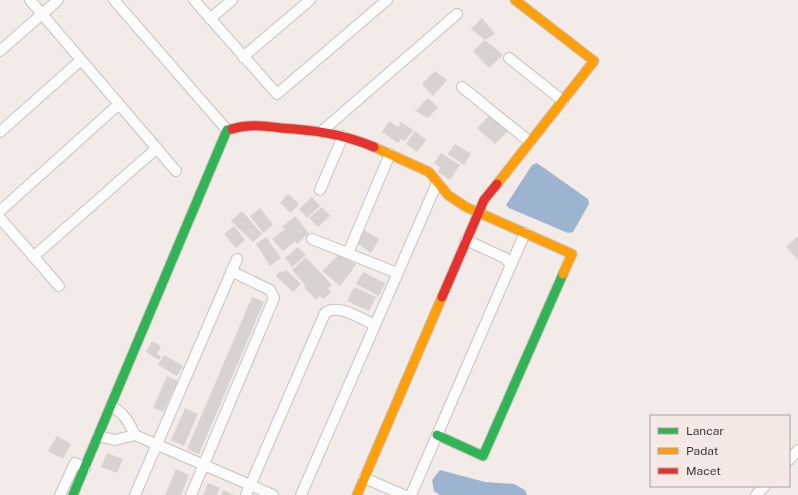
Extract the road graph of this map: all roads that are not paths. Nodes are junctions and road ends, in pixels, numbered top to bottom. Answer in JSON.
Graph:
{"nodes":[{"id":1,"x":30,"y":0,"type":"edge"},
{"id":2,"x":58,"y":0,"type":"edge"},
{"id":3,"x":114,"y":0,"type":"edge"},
{"id":4,"x":194,"y":0,"type":"edge"},
{"id":5,"x":232,"y":0,"type":"edge"},
{"id":6,"x":310,"y":0,"type":"edge"},
{"id":7,"x":387,"y":0,"type":"edge"},
{"id":8,"x":515,"y":0,"type":"edge"},
{"id":9,"x":42,"y":14,"type":"junction"},
{"id":10,"x":456,"y":14,"type":"dead end"},
{"id":11,"x":210,"y":19,"type":"junction"},
{"id":12,"x":0,"y":51,"type":"edge"},
{"id":13,"x":243,"y":57,"type":"junction"},
{"id":14,"x":509,"y":58,"type":"dead end"},
{"id":15,"x":81,"y":60,"type":"junction"},
{"id":16,"x":462,"y":87,"type":"dead end"},
{"id":17,"x":563,"y":101,"type":"junction"},
{"id":18,"x":119,"y":104,"type":"junction"},
{"id":19,"x":227,"y":130,"type":"junction"},
{"id":20,"x":322,"y":131,"type":"junction"},
{"id":21,"x":0,"y":132,"type":"edge"},
{"id":22,"x":343,"y":136,"type":"junction"},
{"id":23,"x":530,"y":142,"type":"junction"},
{"id":24,"x":157,"y":148,"type":"junction"},
{"id":25,"x":390,"y":154,"type":"junction"},
{"id":26,"x":176,"y":171,"type":"dead end"},
{"id":27,"x":437,"y":183,"type":"junction"},
{"id":28,"x":320,"y":190,"type":"dead end"},
{"id":29,"x":0,"y":211,"type":"edge"},
{"id":30,"x":478,"y":212,"type":"junction"},
{"id":31,"x":0,"y":218,"type":"edge"},
{"id":32,"x":525,"y":233,"type":"junction"},
{"id":33,"x":312,"y":239,"type":"dead end"},
{"id":34,"x":466,"y":240,"type":"junction"},
{"id":35,"x":348,"y":253,"type":"junction"},
{"id":36,"x":34,"y":256,"type":"junction"},
{"id":37,"x":237,"y":259,"type":"dead end"},
{"id":38,"x":511,"y":265,"type":"junction"},
{"id":39,"x":231,"y":271,"type":"junction"},
{"id":40,"x":397,"y":273,"type":"junction"},
{"id":41,"x":59,"y":286,"type":"dead end"},
{"id":42,"x":374,"y":325,"type":"junction"},
{"id":43,"x":111,"y":406,"type":"junction"},
{"id":44,"x":135,"y":435,"type":"junction"},
{"id":45,"x":437,"y":435,"type":"junction"},
{"id":46,"x":98,"y":436,"type":"junction"},
{"id":47,"x":156,"y":444,"type":"junction"},
{"id":48,"x":798,"y":450,"type":"edge"},
{"id":49,"x":790,"y":459,"type":"edge"},
{"id":50,"x":203,"y":465,"type":"junction"},
{"id":51,"x":85,"y":468,"type":"junction"},
{"id":52,"x":364,"y":478,"type":"junction"},
{"id":53,"x":250,"y":485,"type":"junction"},
{"id":54,"x":764,"y":487,"type":"edge"},
{"id":55,"x":60,"y":495,"type":"edge"},
{"id":56,"x":73,"y":495,"type":"edge"},
{"id":57,"x":135,"y":495,"type":"edge"},
{"id":58,"x":191,"y":495,"type":"edge"},
{"id":59,"x":246,"y":495,"type":"edge"},
{"id":60,"x":273,"y":495,"type":"edge"},
{"id":61,"x":301,"y":495,"type":"edge"},
{"id":62,"x":357,"y":495,"type":"edge"},
{"id":63,"x":404,"y":495,"type":"edge"},
{"id":64,"x":411,"y":495,"type":"edge"},
{"id":65,"x":756,"y":495,"type":"edge"}],
"edges":[{"from":1,"to":9,"type":"street"},
{"from":2,"to":9,"type":"street"},
{"from":3,"to":19,"type":"street"},
{"from":4,"to":11,"type":"street"},
{"from":5,"to":11,"type":"street"},
{"from":6,"to":13,"type":"street"},
{"from":7,"to":13,"type":"street"},
{"from":8,"to":17,"type":"street"},
{"from":9,"to":12,"type":"street"},
{"from":9,"to":15,"type":"street"},
{"from":10,"to":20,"type":"street"},
{"from":11,"to":13,"type":"street"},
{"from":14,"to":17,"type":"street"},
{"from":15,"to":18,"type":"street"},
{"from":15,"to":21,"type":"street"},
{"from":16,"to":23,"type":"street"},
{"from":17,"to":23,"type":"street"},
{"from":18,"to":24,"type":"street"},
{"from":18,"to":29,"type":"street"},
{"from":19,"to":20,"type":"street"},
{"from":19,"to":43,"type":"street"},
{"from":20,"to":22,"type":"street"},
{"from":22,"to":25,"type":"street"},
{"from":22,"to":28,"type":"street"},
{"from":23,"to":30,"type":"street"},
{"from":24,"to":26,"type":"street"},
{"from":24,"to":36,"type":"street"},
{"from":25,"to":27,"type":"street"},
{"from":25,"to":35,"type":"street"},
{"from":27,"to":30,"type":"street"},
{"from":27,"to":40,"type":"street"},
{"from":30,"to":32,"type":"street"},
{"from":30,"to":34,"type":"street"},
{"from":31,"to":36,"type":"street"},
{"from":32,"to":38,"type":"street"},
{"from":32,"to":45,"type":"street"},
{"from":33,"to":35,"type":"street"},
{"from":34,"to":38,"type":"street"},
{"from":34,"to":52,"type":"street"},
{"from":35,"to":40,"type":"street"},
{"from":36,"to":41,"type":"street"},
{"from":37,"to":39,"type":"street"},
{"from":38,"to":45,"type":"street"},
{"from":39,"to":47,"type":"street"},
{"from":39,"to":50,"type":"street"},
{"from":40,"to":42,"type":"street"},
{"from":42,"to":53,"type":"street"},
{"from":42,"to":61,"type":"street"},
{"from":43,"to":44,"type":"street"},
{"from":43,"to":46,"type":"street"},
{"from":44,"to":46,"type":"street"},
{"from":44,"to":47,"type":"street"},
{"from":45,"to":64,"type":"street"},
{"from":46,"to":51,"type":"street"},
{"from":47,"to":50,"type":"street"},
{"from":47,"to":57,"type":"street"},
{"from":48,"to":49,"type":"street"},
{"from":50,"to":53,"type":"street"},
{"from":50,"to":58,"type":"street"},
{"from":51,"to":55,"type":"street"},
{"from":51,"to":56,"type":"street"},
{"from":52,"to":62,"type":"street"},
{"from":52,"to":63,"type":"street"},
{"from":53,"to":59,"type":"street"},
{"from":53,"to":60,"type":"street"},
{"from":54,"to":65,"type":"street"}]}
